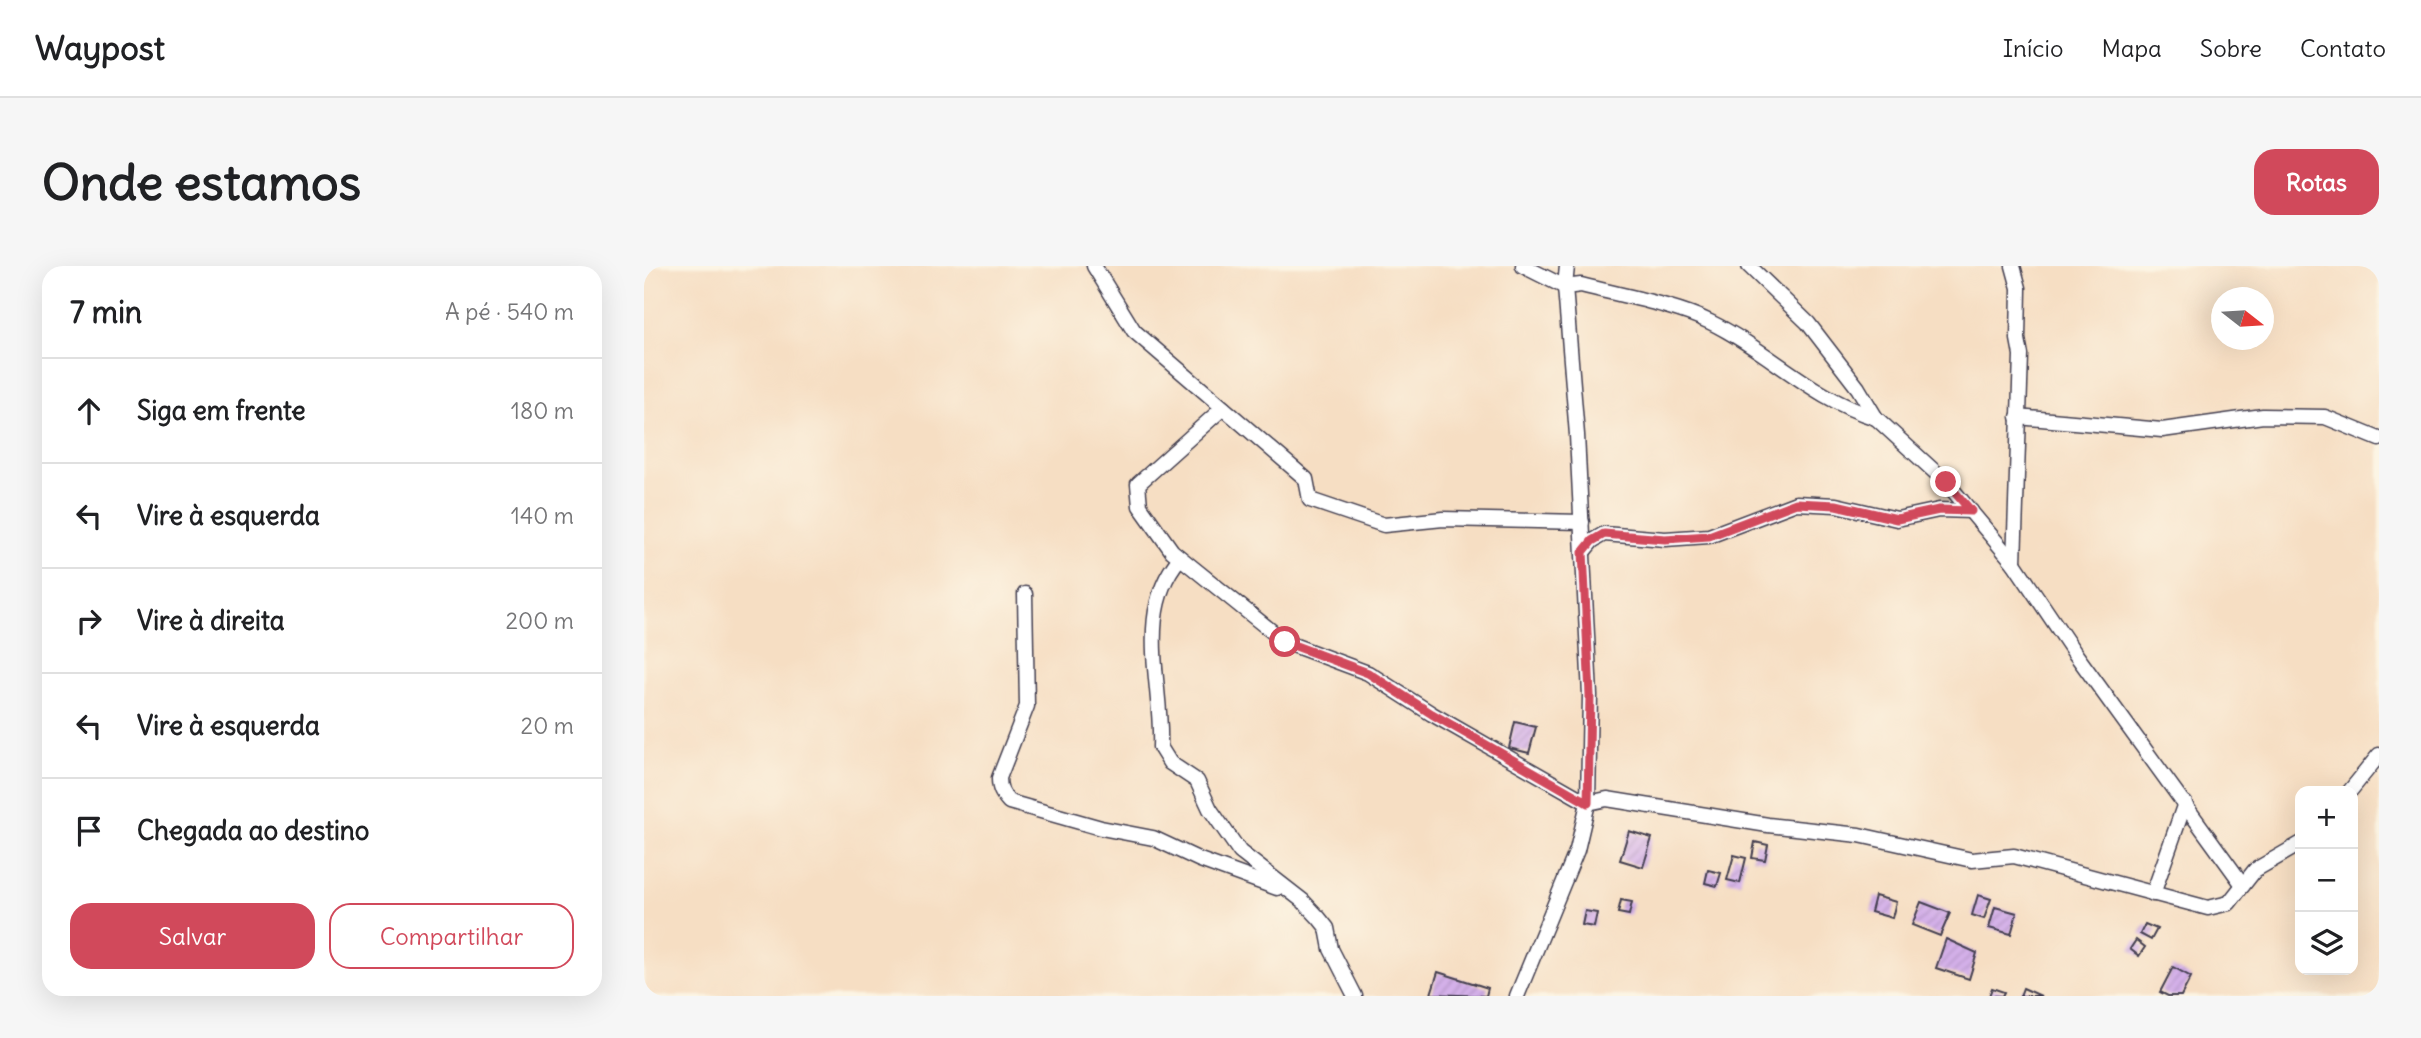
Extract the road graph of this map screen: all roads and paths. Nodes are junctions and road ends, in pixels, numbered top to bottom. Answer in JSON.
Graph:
{"nodes":[{"id":1,"x":1094,"y":266,"type":"edge"},
{"id":2,"x":1523,"y":266,"type":"edge"},
{"id":3,"x":1567,"y":266,"type":"edge"},
{"id":4,"x":1749,"y":266,"type":"edge"},
{"id":5,"x":2012,"y":266,"type":"edge"},
{"id":6,"x":1565,"y":287,"type":"junction"},
{"id":7,"x":1223,"y":408,"type":"junction"},
{"id":8,"x":2018,"y":417,"type":"junction"},
{"id":9,"x":1876,"y":418,"type":"junction"},
{"id":10,"x":2379,"y":439,"type":"edge"},
{"id":11,"x":1971,"y":511,"type":"junction"},
{"id":12,"x":1582,"y":522,"type":"junction"},
{"id":13,"x":1583,"y":552,"type":"junction"},
{"id":14,"x":1180,"y":558,"type":"junction"},
{"id":15,"x":2014,"y":563,"type":"junction"},
{"id":16,"x":1025,"y":594,"type":"dead end"},
{"id":17,"x":2379,"y":755,"type":"edge"},
{"id":18,"x":2354,"y":786,"type":"edge"},
{"id":19,"x":1588,"y":803,"type":"junction"},
{"id":20,"x":2185,"y":803,"type":"junction"},
{"id":21,"x":2295,"y":847,"type":"edge"},
{"id":22,"x":2243,"y":885,"type":"junction"},
{"id":23,"x":2153,"y":894,"type":"junction"},
{"id":24,"x":1297,"y":895,"type":"junction"},
{"id":25,"x":1355,"y":996,"type":"edge"},
{"id":26,"x":1517,"y":996,"type":"edge"}],
"edges":[{"from":1,"to":7,"type":"street"},
{"from":2,"to":6,"type":"street"},
{"from":3,"to":6,"type":"street"},
{"from":4,"to":9,"type":"street"},
{"from":5,"to":8,"type":"street"},
{"from":6,"to":9,"type":"street"},
{"from":6,"to":12,"type":"street"},
{"from":7,"to":12,"type":"street"},
{"from":7,"to":14,"type":"street"},
{"from":8,"to":10,"type":"street"},
{"from":8,"to":15,"type":"street"},
{"from":9,"to":11,"type":"street"},
{"from":11,"to":13,"type":"street"},
{"from":11,"to":15,"type":"street"},
{"from":12,"to":13,"type":"street"},
{"from":13,"to":19,"type":"street"},
{"from":14,"to":19,"type":"street"},
{"from":14,"to":24,"type":"street"},
{"from":15,"to":20,"type":"street"},
{"from":16,"to":24,"type":"street"},
{"from":17,"to":18,"type":"street"},
{"from":19,"to":23,"type":"street"},
{"from":19,"to":26,"type":"street"},
{"from":20,"to":22,"type":"street"},
{"from":20,"to":23,"type":"street"},
{"from":21,"to":22,"type":"street"},
{"from":22,"to":23,"type":"street"},
{"from":24,"to":25,"type":"street"}]}
